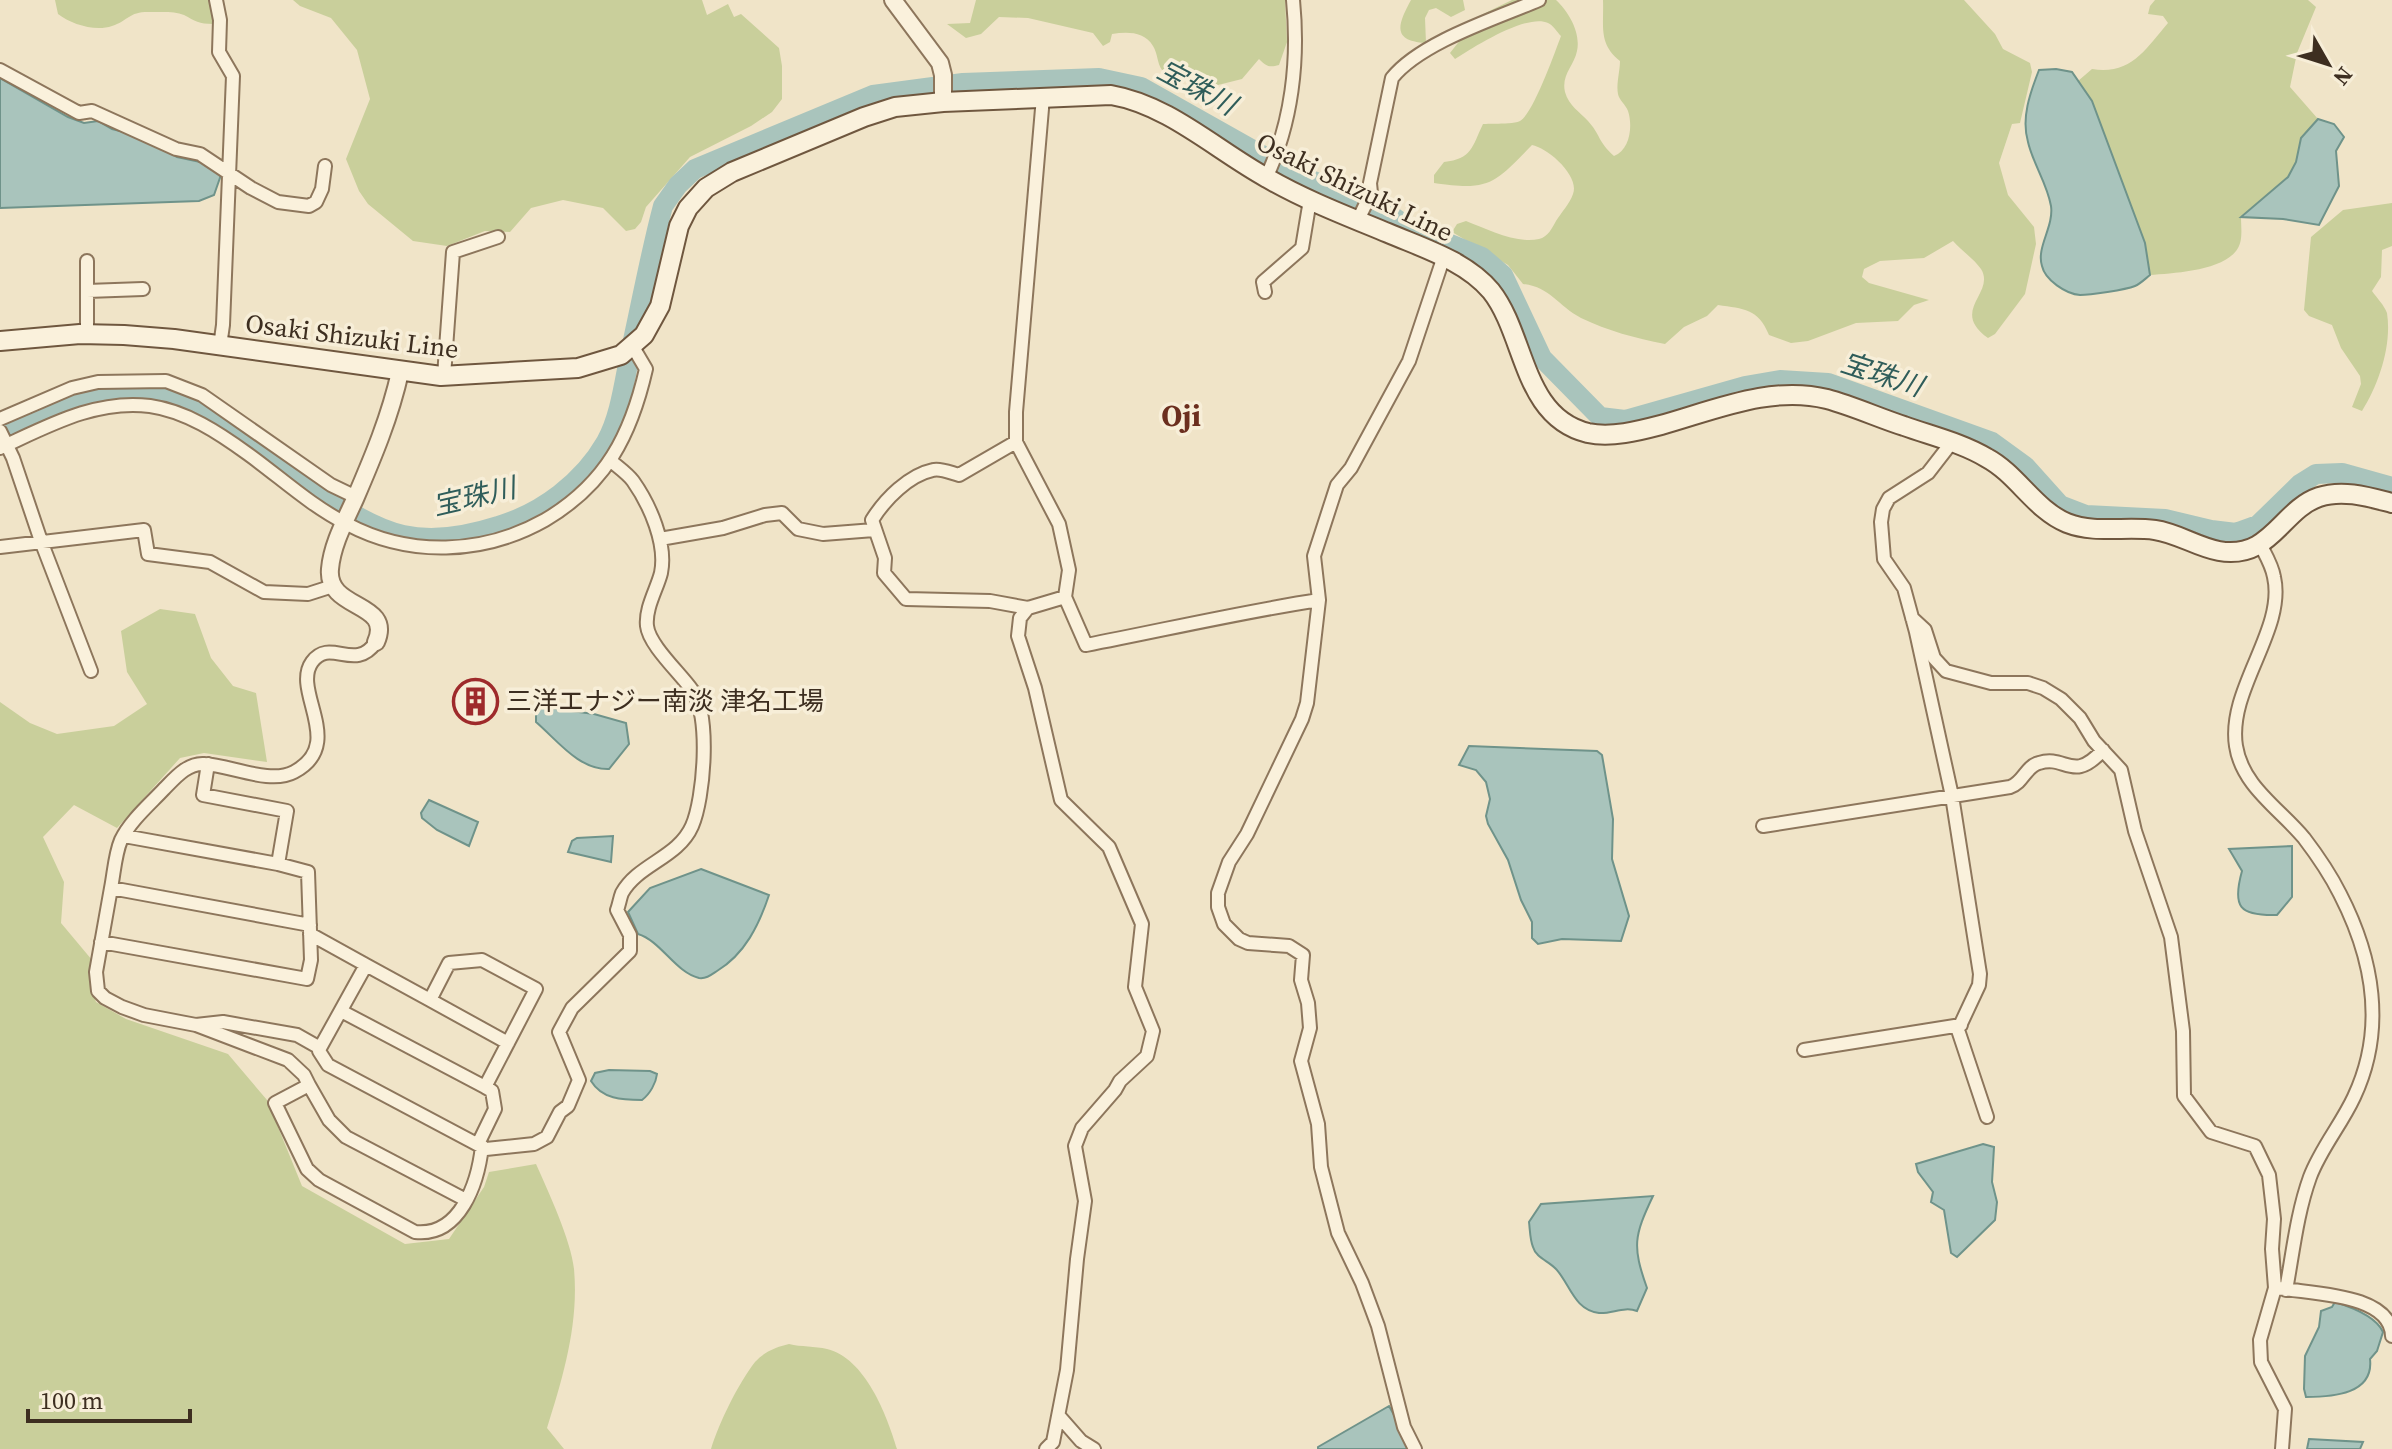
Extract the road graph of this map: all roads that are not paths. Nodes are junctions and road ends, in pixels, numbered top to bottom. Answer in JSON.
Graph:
{"nodes":[{"id":1,"x":216,"y":0,"type":"edge"},
{"id":2,"x":893,"y":0,"type":"edge"},
{"id":3,"x":1293,"y":0,"type":"edge"},
{"id":4,"x":1539,"y":0,"type":"edge"},
{"id":5,"x":0,"y":70,"type":"edge"},
{"id":6,"x":1043,"y":97,"type":"junction"},
{"id":7,"x":943,"y":98,"type":"junction"},
{"id":8,"x":325,"y":166,"type":"dead end"},
{"id":9,"x":228,"y":171,"type":"junction"},
{"id":10,"x":1268,"y":175,"type":"junction"},
{"id":11,"x":1310,"y":200,"type":"junction"},
{"id":12,"x":1360,"y":215,"type":"junction"},
{"id":13,"x":498,"y":237,"type":"dead end"},
{"id":14,"x":1444,"y":256,"type":"junction"},
{"id":15,"x":87,"y":261,"type":"dead end"},
{"id":16,"x":143,"y":289,"type":"dead end"},
{"id":17,"x":87,"y":291,"type":"junction"},
{"id":18,"x":1265,"y":292,"type":"dead end"},
{"id":19,"x":87,"y":335,"type":"junction"},
{"id":20,"x":0,"y":341,"type":"edge"},
{"id":21,"x":220,"y":346,"type":"junction"},
{"id":22,"x":634,"y":348,"type":"junction"},
{"id":23,"x":400,"y":372,"type":"junction"},
{"id":24,"x":444,"y":376,"type":"junction"},
{"id":25,"x":0,"y":419,"type":"edge"},
{"id":26,"x":2,"y":441,"type":"edge"},
{"id":27,"x":1016,"y":442,"type":"junction"},
{"id":28,"x":1952,"y":442,"type":"junction"},
{"id":29,"x":279,"y":448,"type":"junction"},
{"id":30,"x":611,"y":461,"type":"junction"},
{"id":31,"x":277,"y":475,"type":"junction"},
{"id":32,"x":355,"y":498,"type":"junction"},
{"id":33,"x":2392,"y":503,"type":"edge"},
{"id":34,"x":345,"y":521,"type":"junction"},
{"id":35,"x":874,"y":530,"type":"junction"},
{"id":36,"x":660,"y":539,"type":"junction"},
{"id":37,"x":41,"y":541,"type":"junction"},
{"id":38,"x":2260,"y":544,"type":"junction"},
{"id":39,"x":0,"y":547,"type":"edge"},
{"id":40,"x":333,"y":586,"type":"junction"},
{"id":41,"x":1065,"y":597,"type":"junction"},
{"id":42,"x":1319,"y":600,"type":"junction"},
{"id":43,"x":1028,"y":608,"type":"junction"},
{"id":44,"x":1912,"y":618,"type":"junction"},
{"id":45,"x":376,"y":642,"type":"joint"},
{"id":46,"x":91,"y":671,"type":"dead end"},
{"id":47,"x":2103,"y":750,"type":"junction"},
{"id":48,"x":208,"y":764,"type":"junction"},
{"id":49,"x":1952,"y":796,"type":"junction"},
{"id":50,"x":1763,"y":826,"type":"dead end"},
{"id":51,"x":124,"y":836,"type":"junction"},
{"id":52,"x":278,"y":864,"type":"junction"},
{"id":53,"x":111,"y":888,"type":"junction"},
{"id":54,"x":310,"y":929,"type":"junction"},
{"id":55,"x":101,"y":942,"type":"junction"},
{"id":56,"x":366,"y":965,"type":"junction"},
{"id":57,"x":430,"y":1000,"type":"junction"},
{"id":58,"x":341,"y":1011,"type":"junction"},
{"id":59,"x":196,"y":1025,"type":"junction"},
{"id":60,"x":1961,"y":1025,"type":"junction"},
{"id":61,"x":508,"y":1043,"type":"junction"},
{"id":62,"x":320,"y":1048,"type":"junction"},
{"id":63,"x":1804,"y":1050,"type":"dead end"},
{"id":64,"x":309,"y":1085,"type":"junction"},
{"id":65,"x":485,"y":1087,"type":"junction"},
{"id":66,"x":1987,"y":1117,"type":"dead end"},
{"id":67,"x":480,"y":1145,"type":"junction"},
{"id":68,"x":466,"y":1200,"type":"junction"},
{"id":69,"x":2281,"y":1289,"type":"junction"},
{"id":70,"x":2392,"y":1336,"type":"edge"},
{"id":71,"x":1059,"y":1416,"type":"junction"},
{"id":72,"x":1046,"y":1449,"type":"edge"},
{"id":73,"x":1094,"y":1449,"type":"edge"},
{"id":74,"x":1415,"y":1449,"type":"edge"},
{"id":75,"x":2282,"y":1449,"type":"edge"}],
"edges":[{"from":1,"to":9,"type":"street"},
{"from":2,"to":7,"type":"street"},
{"from":3,"to":10,"type":"street"},
{"from":4,"to":12,"type":"street"},
{"from":5,"to":9,"type":"street"},
{"from":6,"to":7,"type":"main road","name":"Osaki Shizuki Line"},
{"from":6,"to":10,"type":"main road","name":"Osaki Shizuki Line"},
{"from":6,"to":27,"type":"street"},
{"from":7,"to":22,"type":"main road","name":"Osaki Shizuki Line"},
{"from":8,"to":9,"type":"street"},
{"from":9,"to":21,"type":"street"},
{"from":10,"to":11,"type":"main road","name":"Osaki Shizuki Line"},
{"from":11,"to":12,"type":"main road","name":"Osaki Shizuki Line"},
{"from":11,"to":18,"type":"street"},
{"from":12,"to":14,"type":"main road","name":"Osaki Shizuki Line"},
{"from":13,"to":24,"type":"street"},
{"from":14,"to":28,"type":"main road","name":"Osaki Shizuki Line"},
{"from":14,"to":42,"type":"street"},
{"from":15,"to":17,"type":"street"},
{"from":16,"to":17,"type":"street"},
{"from":17,"to":19,"type":"street"},
{"from":19,"to":20,"type":"main road","name":"Osaki Shizuki Line"},
{"from":19,"to":21,"type":"main road","name":"Osaki Shizuki Line"},
{"from":21,"to":23,"type":"main road","name":"Osaki Shizuki Line"},
{"from":22,"to":24,"type":"main road","name":"Osaki Shizuki Line"},
{"from":22,"to":30,"type":"street"},
{"from":23,"to":24,"type":"main road","name":"Osaki Shizuki Line"},
{"from":23,"to":32,"type":"street"},
{"from":25,"to":29,"type":"street"},
{"from":26,"to":31,"type":"street"},
{"from":26,"to":37,"type":"street"},
{"from":27,"to":35,"type":"street"},
{"from":27,"to":41,"type":"street"},
{"from":28,"to":38,"type":"main road","name":"Osaki Shizuki Line"},
{"from":28,"to":44,"type":"street"},
{"from":29,"to":31,"type":"street"},
{"from":29,"to":32,"type":"street"},
{"from":30,"to":34,"type":"street"},
{"from":30,"to":36,"type":"street"},
{"from":31,"to":34,"type":"street"},
{"from":32,"to":34,"type":"street"},
{"from":33,"to":38,"type":"main road","name":"Osaki Shizuki Line"},
{"from":34,"to":40,"type":"street"},
{"from":35,"to":36,"type":"street"},
{"from":35,"to":43,"type":"street"},
{"from":36,"to":67,"type":"street"},
{"from":37,"to":39,"type":"street"},
{"from":37,"to":40,"type":"street"},
{"from":37,"to":46,"type":"street"},
{"from":38,"to":69,"type":"street"},
{"from":40,"to":45,"type":"street"},
{"from":41,"to":42,"type":"street"},
{"from":41,"to":43,"type":"street"},
{"from":42,"to":74,"type":"street"},
{"from":43,"to":71,"type":"street"},
{"from":44,"to":47,"type":"street"},
{"from":44,"to":49,"type":"street"},
{"from":45,"to":48,"type":"street"},
{"from":47,"to":49,"type":"street"},
{"from":47,"to":69,"type":"street"},
{"from":48,"to":51,"type":"street"},
{"from":48,"to":52,"type":"street"},
{"from":49,"to":50,"type":"street"},
{"from":49,"to":60,"type":"street"},
{"from":51,"to":52,"type":"street"},
{"from":51,"to":53,"type":"street"},
{"from":52,"to":54,"type":"street"},
{"from":53,"to":54,"type":"street"},
{"from":53,"to":55,"type":"street"},
{"from":54,"to":55,"type":"street"},
{"from":54,"to":56,"type":"street"},
{"from":55,"to":59,"type":"street"},
{"from":56,"to":57,"type":"street"},
{"from":56,"to":58,"type":"street"},
{"from":57,"to":61,"type":"street"},
{"from":57,"to":61,"type":"street"},
{"from":58,"to":62,"type":"street"},
{"from":58,"to":65,"type":"street"},
{"from":59,"to":62,"type":"street"},
{"from":59,"to":64,"type":"street"},
{"from":60,"to":63,"type":"street"},
{"from":60,"to":66,"type":"street"},
{"from":61,"to":65,"type":"street"},
{"from":62,"to":67,"type":"street"},
{"from":64,"to":68,"type":"street"},
{"from":64,"to":68,"type":"street"},
{"from":65,"to":67,"type":"street"},
{"from":67,"to":68,"type":"street"},
{"from":69,"to":70,"type":"street"},
{"from":69,"to":75,"type":"street"},
{"from":71,"to":72,"type":"street"},
{"from":71,"to":73,"type":"street"}]}
